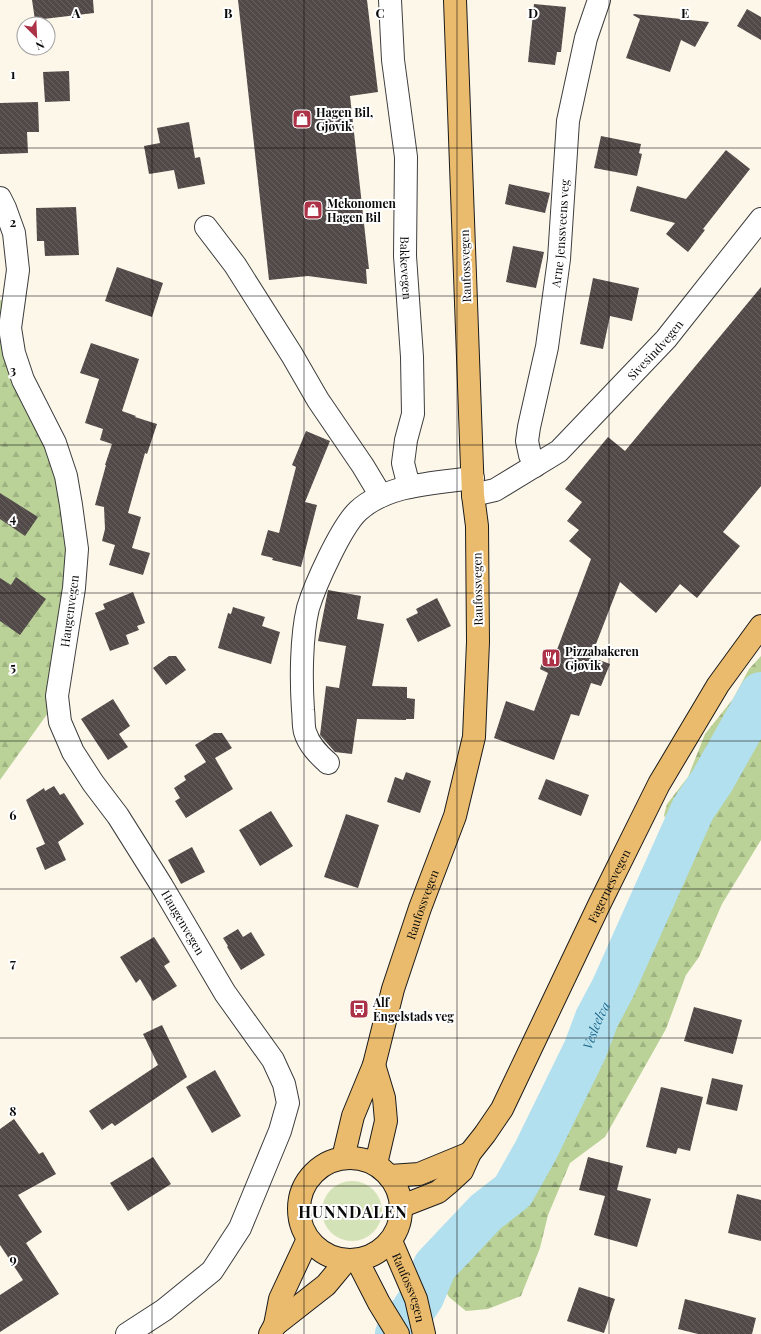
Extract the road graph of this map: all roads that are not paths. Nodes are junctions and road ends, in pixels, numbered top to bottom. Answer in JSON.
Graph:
{"nodes":[{"id":1,"x":390,"y":0,"type":"edge"},
{"id":2,"x":455,"y":0,"type":"edge"},
{"id":3,"x":599,"y":0,"type":"edge"},
{"id":4,"x":0,"y":198,"type":"edge"},
{"id":5,"x":761,"y":220,"type":"edge"},
{"id":6,"x":206,"y":227,"type":"dead end"},
{"id":7,"x":535,"y":466,"type":"junction"},
{"id":8,"x":473,"y":486,"type":"junction"},
{"id":9,"x":409,"y":487,"type":"junction"},
{"id":10,"x":381,"y":496,"type":"junction"},
{"id":11,"x":761,"y":626,"type":"edge"},
{"id":12,"x":328,"y":763,"type":"dead end"},
{"id":13,"x":374,"y":1065,"type":"junction"},
{"id":14,"x":470,"y":1153,"type":"junction"},
{"id":15,"x":343,"y":1158,"type":"junction"},
{"id":16,"x":383,"y":1170,"type":"junction"},
{"id":17,"x":402,"y":1206,"type":"junction"},
{"id":18,"x":308,"y":1239,"type":"junction"},
{"id":19,"x":391,"y":1241,"type":"junction"},
{"id":20,"x":352,"y":1261,"type":"junction"},
{"id":21,"x":273,"y":1329,"type":"edge"},
{"id":22,"x":127,"y":1334,"type":"edge"},
{"id":23,"x":398,"y":1334,"type":"edge"},
{"id":24,"x":424,"y":1334,"type":"edge"}],
"edges":[{"from":1,"to":9,"type":"street","name":"Bakkevegen"},
{"from":2,"to":8,"type":"main road","name":"Raufossvegen"},
{"from":3,"to":7,"type":"street","name":"Arne Jenssveens veg"},
{"from":4,"to":22,"type":"street","name":"Haugenvegen"},
{"from":5,"to":7,"type":"street","name":"Sivesindvegen"},
{"from":6,"to":10,"type":"street"},
{"from":7,"to":8,"type":"street","name":"Sivesindvegen"},
{"from":8,"to":9,"type":"street","name":"Sivesindvegen"},
{"from":8,"to":13,"type":"main road","name":"Raufossvegen"},
{"from":9,"to":10,"type":"street","name":"Sivesindvegen"},
{"from":10,"to":12,"type":"street","name":"Sivesindvegen"},
{"from":11,"to":14,"type":"main road","name":"Fagernesvegen"},
{"from":13,"to":15,"type":"main road","name":"Raufossvegen"},
{"from":13,"to":16,"type":"main road"},
{"from":14,"to":16,"type":"main road","name":"Fagernesvegen"},
{"from":14,"to":17,"type":"main road","name":"Fagernesvegen"},
{"from":15,"to":16,"type":"main road"},
{"from":15,"to":18,"type":"main road"},
{"from":16,"to":17,"type":"main road"},
{"from":17,"to":19,"type":"main road"},
{"from":18,"to":20,"type":"main road"},
{"from":18,"to":21,"type":"main road"},
{"from":19,"to":20,"type":"main road"},
{"from":19,"to":24,"type":"main road","name":"Raufossvegen"},
{"from":20,"to":21,"type":"main road"},
{"from":20,"to":23,"type":"main road","name":"Raufossvegen"}]}
